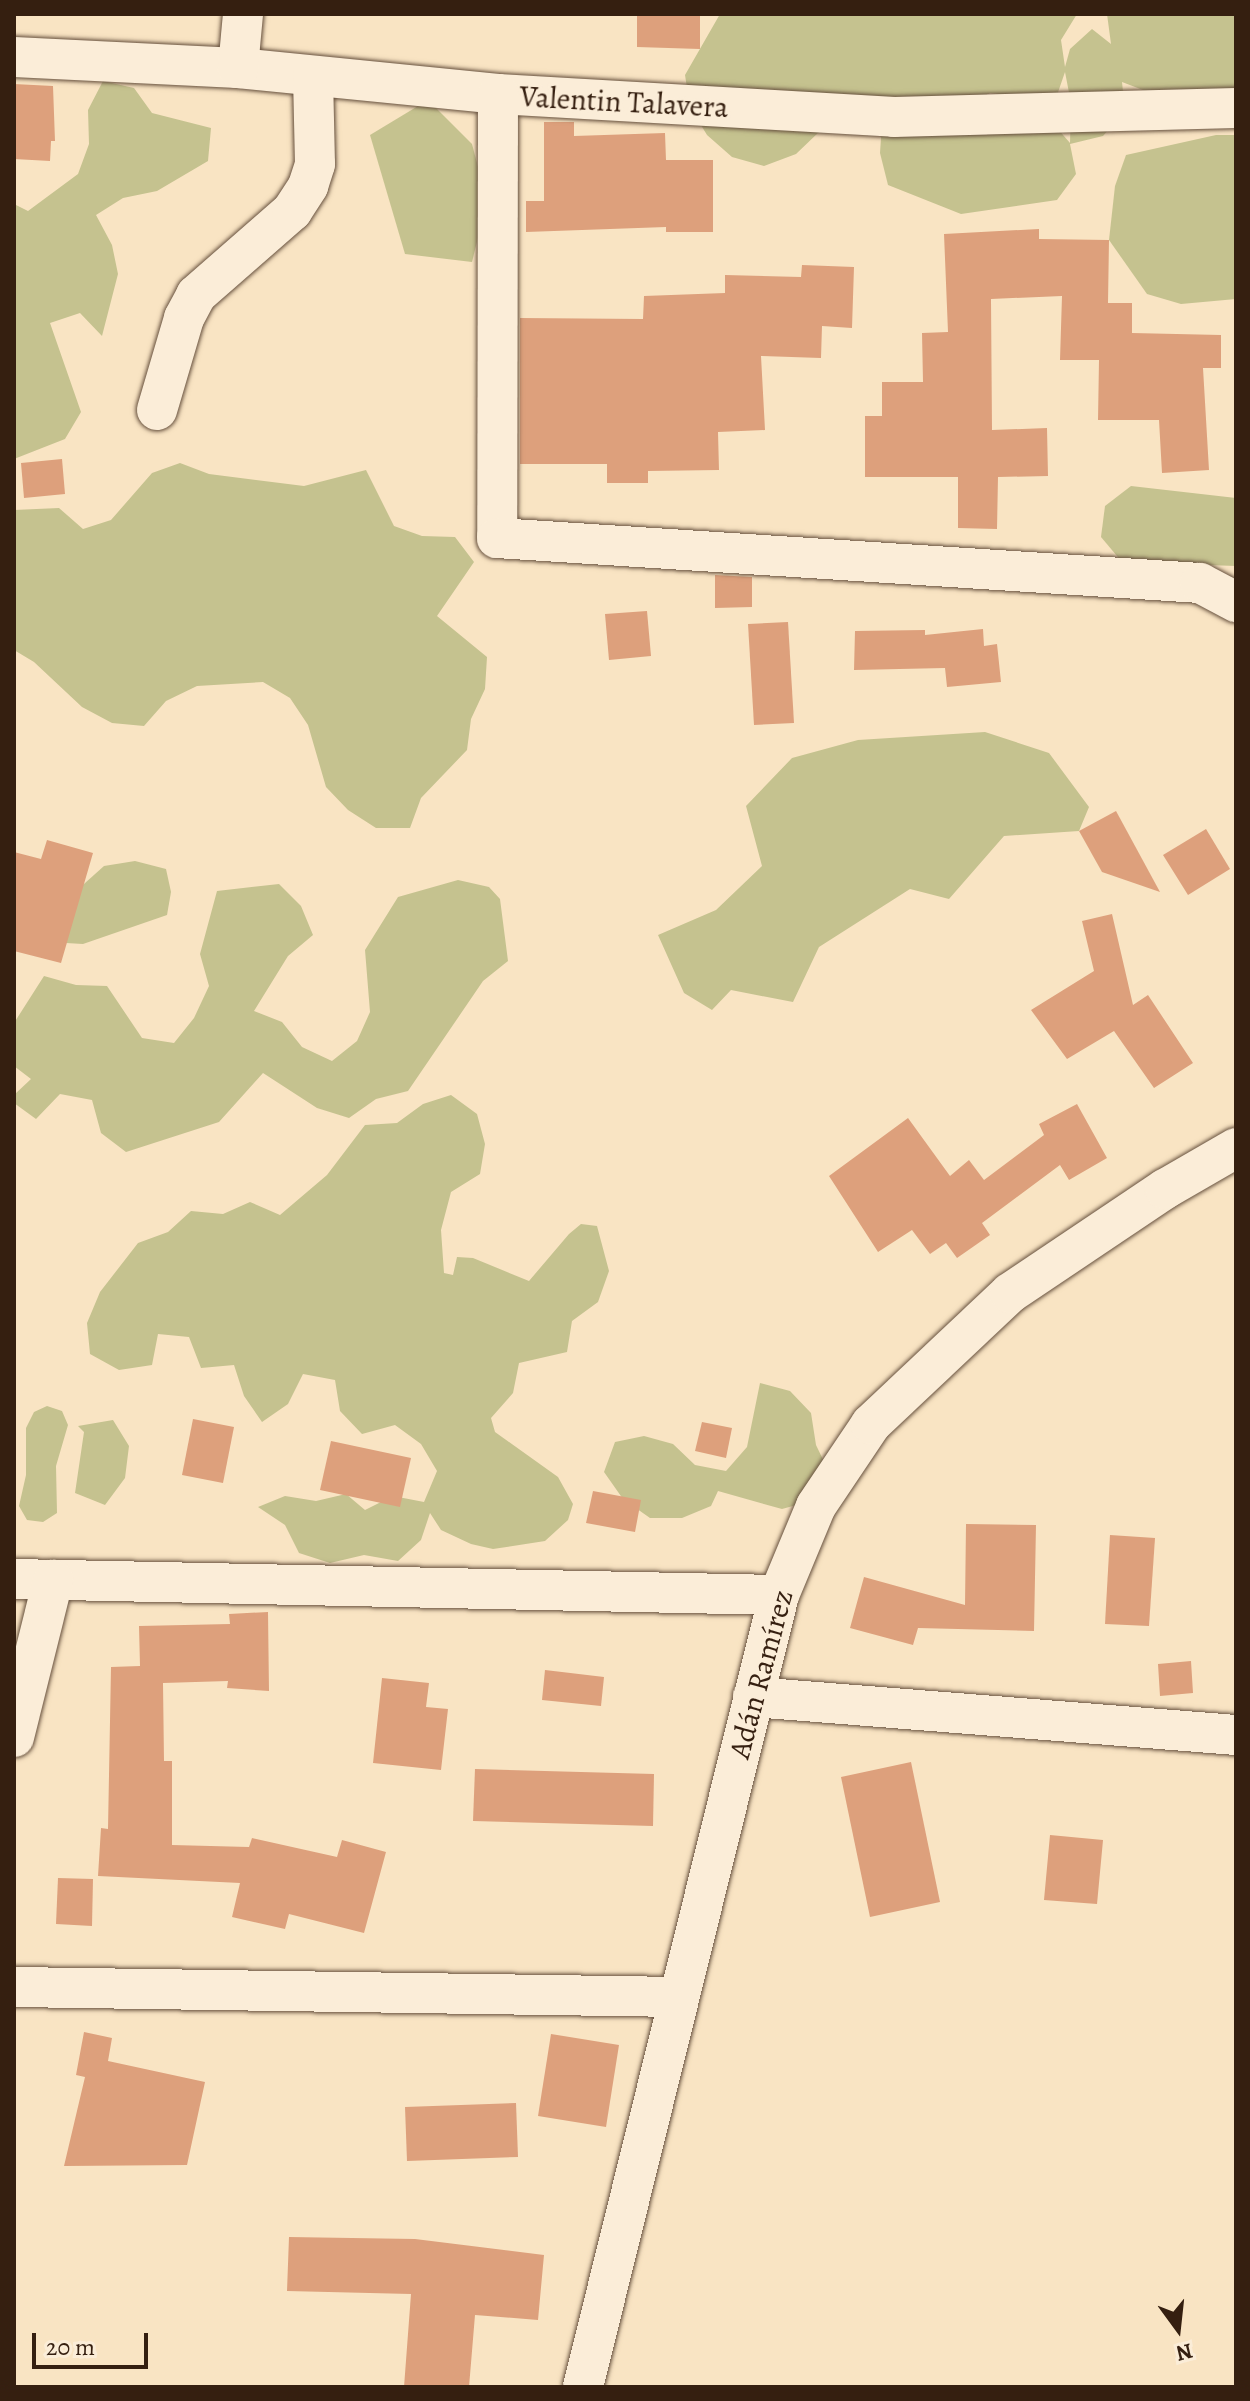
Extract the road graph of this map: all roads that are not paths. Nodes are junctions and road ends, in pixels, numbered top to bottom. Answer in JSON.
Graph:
{"nodes":[{"id":1,"x":243,"y":14,"type":"edge"},
{"id":2,"x":14,"y":57,"type":"edge"},
{"id":3,"x":238,"y":68,"type":"junction"},
{"id":4,"x":313,"y":76,"type":"junction"},
{"id":5,"x":498,"y":94,"type":"junction"},
{"id":6,"x":1236,"y":108,"type":"edge"},
{"id":7,"x":157,"y":410,"type":"dead end"},
{"id":8,"x":1236,"y":602,"type":"edge"},
{"id":9,"x":1236,"y":1148,"type":"edge"},
{"id":10,"x":14,"y":1579,"type":"edge"},
{"id":11,"x":53,"y":1580,"type":"junction"},
{"id":12,"x":779,"y":1595,"type":"junction"},
{"id":13,"x":753,"y":1697,"type":"junction"},
{"id":14,"x":1236,"y":1735,"type":"edge"},
{"id":15,"x":14,"y":1737,"type":"edge"},
{"id":16,"x":14,"y":1987,"type":"edge"},
{"id":17,"x":678,"y":1997,"type":"junction"},
{"id":18,"x":583,"y":2387,"type":"edge"}],
"edges":[{"from":1,"to":3,"type":"street"},
{"from":2,"to":3,"type":"street","name":"Valentin Talavera"},
{"from":3,"to":4,"type":"street","name":"Valentin Talavera"},
{"from":4,"to":5,"type":"street","name":"Valentin Talavera"},
{"from":4,"to":7,"type":"street"},
{"from":5,"to":6,"type":"street","name":"Valentin Talavera"},
{"from":5,"to":8,"type":"street"},
{"from":9,"to":12,"type":"street","name":"Adán Ramírez"},
{"from":10,"to":11,"type":"street"},
{"from":11,"to":12,"type":"street"},
{"from":11,"to":15,"type":"street"},
{"from":12,"to":13,"type":"street","name":"Adán Ramírez"},
{"from":13,"to":14,"type":"street"},
{"from":13,"to":17,"type":"street","name":"Adán Ramírez"},
{"from":16,"to":17,"type":"street"},
{"from":17,"to":18,"type":"street","name":"Adán Ramírez"}]}
